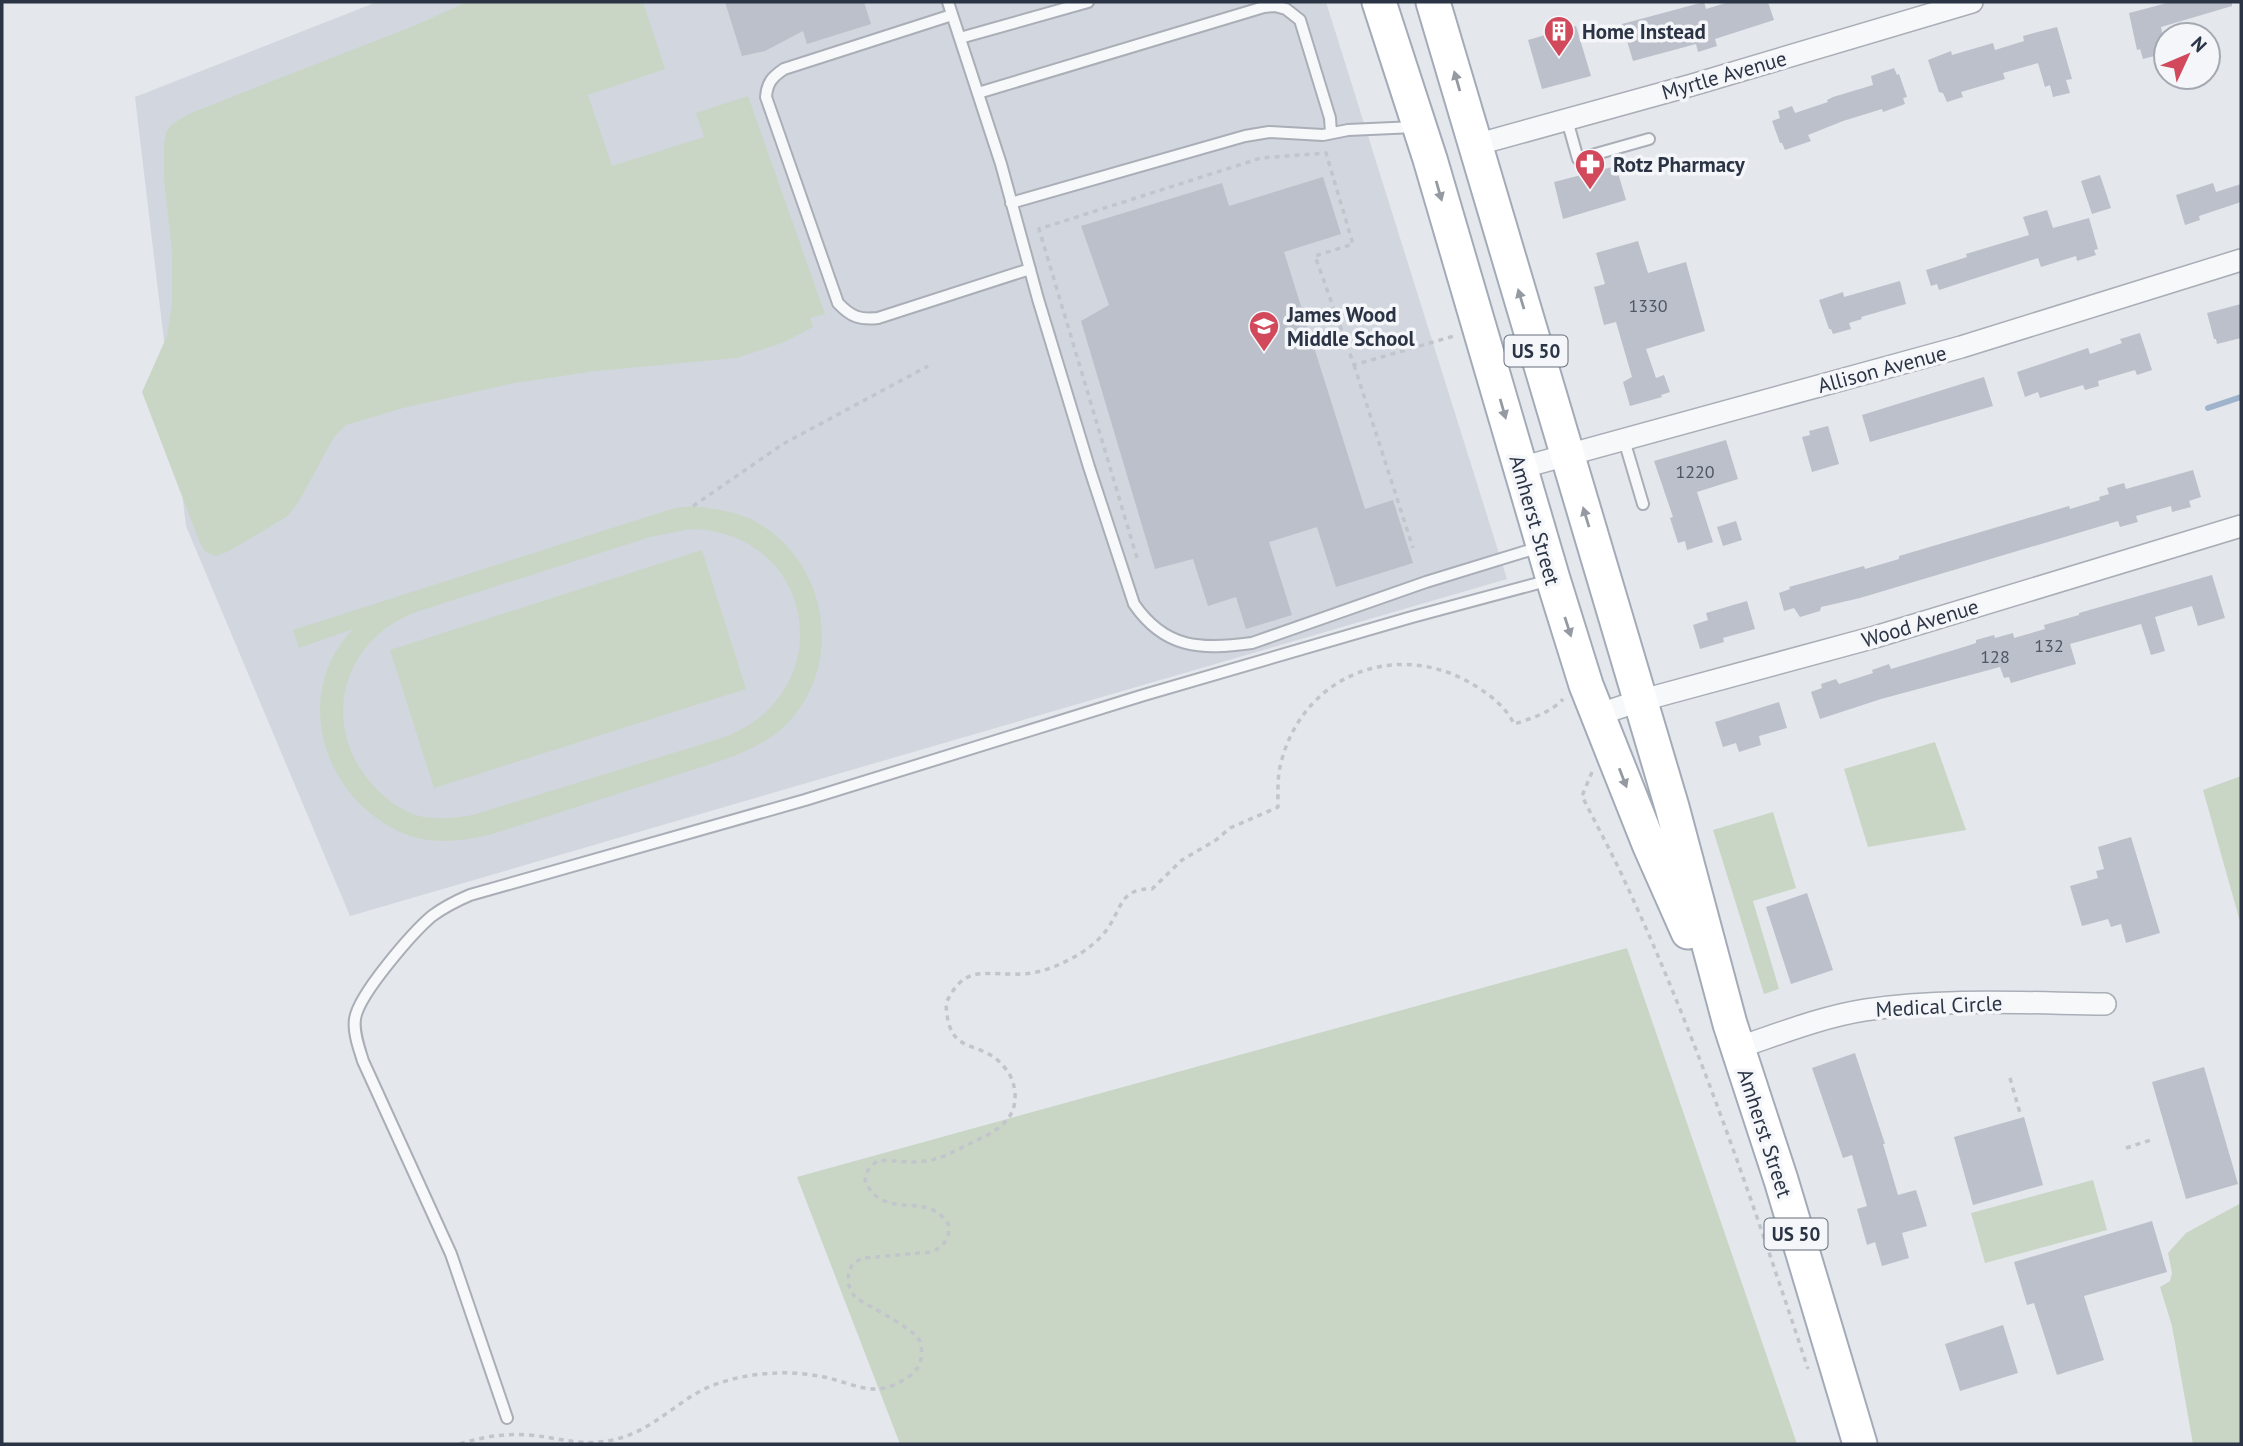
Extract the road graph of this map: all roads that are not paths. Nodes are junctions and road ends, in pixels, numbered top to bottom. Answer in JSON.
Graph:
{"nodes":[{"id":1,"x":948,"y":2,"type":"edge"},
{"id":2,"x":1088,"y":2,"type":"edge"},
{"id":3,"x":1379,"y":2,"type":"edge"},
{"id":4,"x":1433,"y":2,"type":"edge"},
{"id":5,"x":1972,"y":2,"type":"edge"},
{"id":6,"x":952,"y":15,"type":"junction"},
{"id":7,"x":960,"y":38,"type":"junction"},
{"id":8,"x":1398,"y":60,"type":"junction"},
{"id":9,"x":978,"y":93,"type":"junction"},
{"id":10,"x":1567,"y":120,"type":"junction"},
{"id":11,"x":1418,"y":126,"type":"junction"},
{"id":12,"x":1331,"y":133,"type":"junction"},
{"id":13,"x":1649,"y":139,"type":"dead end"},
{"id":14,"x":1475,"y":145,"type":"junction"},
{"id":15,"x":1011,"y":203,"type":"junction"},
{"id":16,"x":2241,"y":260,"type":"edge"},
{"id":17,"x":1030,"y":269,"type":"junction"},
{"id":18,"x":1624,"y":440,"type":"junction"},
{"id":19,"x":1567,"y":456,"type":"junction"},
{"id":20,"x":1520,"y":468,"type":"junction"},
{"id":21,"x":1643,"y":504,"type":"dead end"},
{"id":22,"x":2241,"y":526,"type":"edge"},
{"id":23,"x":1543,"y":546,"type":"junction"},
{"id":24,"x":1553,"y":579,"type":"junction"},
{"id":25,"x":1611,"y":603,"type":"junction"},
{"id":26,"x":1639,"y":701,"type":"junction"},
{"id":27,"x":1597,"y":715,"type":"junction"},
{"id":28,"x":2105,"y":1004,"type":"dead end"},
{"id":29,"x":1733,"y":1036,"type":"junction"},
{"id":30,"x":507,"y":1418,"type":"dead end"},
{"id":31,"x":1860,"y":1444,"type":"edge"}],
"edges":[{"from":1,"to":6,"type":"lane"},
{"from":2,"to":7,"type":"lane"},
{"from":3,"to":8,"type":"main road","name":"Amherst Street","number":"US 50"},
{"from":14,"to":4,"type":"main road","name":"Amherst Street","number":"US 50","one_way":true},
{"from":5,"to":10,"type":"street","name":"Myrtle Avenue"},
{"from":6,"to":7,"type":"lane"},
{"from":6,"to":17,"type":"lane"},
{"from":7,"to":9,"type":"lane"},
{"from":8,"to":11,"type":"main road","name":"Amherst Street","number":"US 50"},
{"from":8,"to":14,"type":"main road"},
{"from":9,"to":12,"type":"lane"},
{"from":9,"to":15,"type":"lane"},
{"from":10,"to":13,"type":"lane"},
{"from":10,"to":14,"type":"street","name":"Myrtle Avenue"},
{"from":11,"to":12,"type":"lane"},
{"from":11,"to":20,"type":"main road","name":"Amherst Street","number":"US 50","one_way":true},
{"from":12,"to":15,"type":"lane"},
{"from":19,"to":14,"type":"main road","name":"Amherst Street","number":"US 50","one_way":true},
{"from":15,"to":17,"type":"lane"},
{"from":16,"to":18,"type":"street","name":"Allison Avenue"},
{"from":17,"to":23,"type":"lane"},
{"from":18,"to":19,"type":"street","name":"Allison Avenue"},
{"from":18,"to":21,"type":"lane"},
{"from":19,"to":20,"type":"street","name":"Allison Avenue"},
{"from":25,"to":19,"type":"main road","name":"Amherst Street","number":"US 50","one_way":true},
{"from":20,"to":23,"type":"main road","name":"Amherst Street","number":"US 50"},
{"from":22,"to":26,"type":"street","name":"Wood Avenue"},
{"from":23,"to":24,"type":"main road","name":"Amherst Street","number":"US 50"},
{"from":23,"to":25,"type":"main road"},
{"from":24,"to":27,"type":"main road","name":"Amherst Street","number":"US 50","one_way":true},
{"from":24,"to":30,"type":"lane"},
{"from":25,"to":26,"type":"main road","name":"Amherst Street","number":"US 50"},
{"from":26,"to":27,"type":"street","name":"Wood Avenue"},
{"from":26,"to":29,"type":"main road","name":"Amherst Street","number":"US 50"},
{"from":27,"to":29,"type":"main road","name":"Amherst Street","number":"US 50","one_way":true},
{"from":28,"to":29,"type":"street","name":"Medical Circle"},
{"from":29,"to":31,"type":"main road","name":"Amherst Street","number":"US 50"}]}
